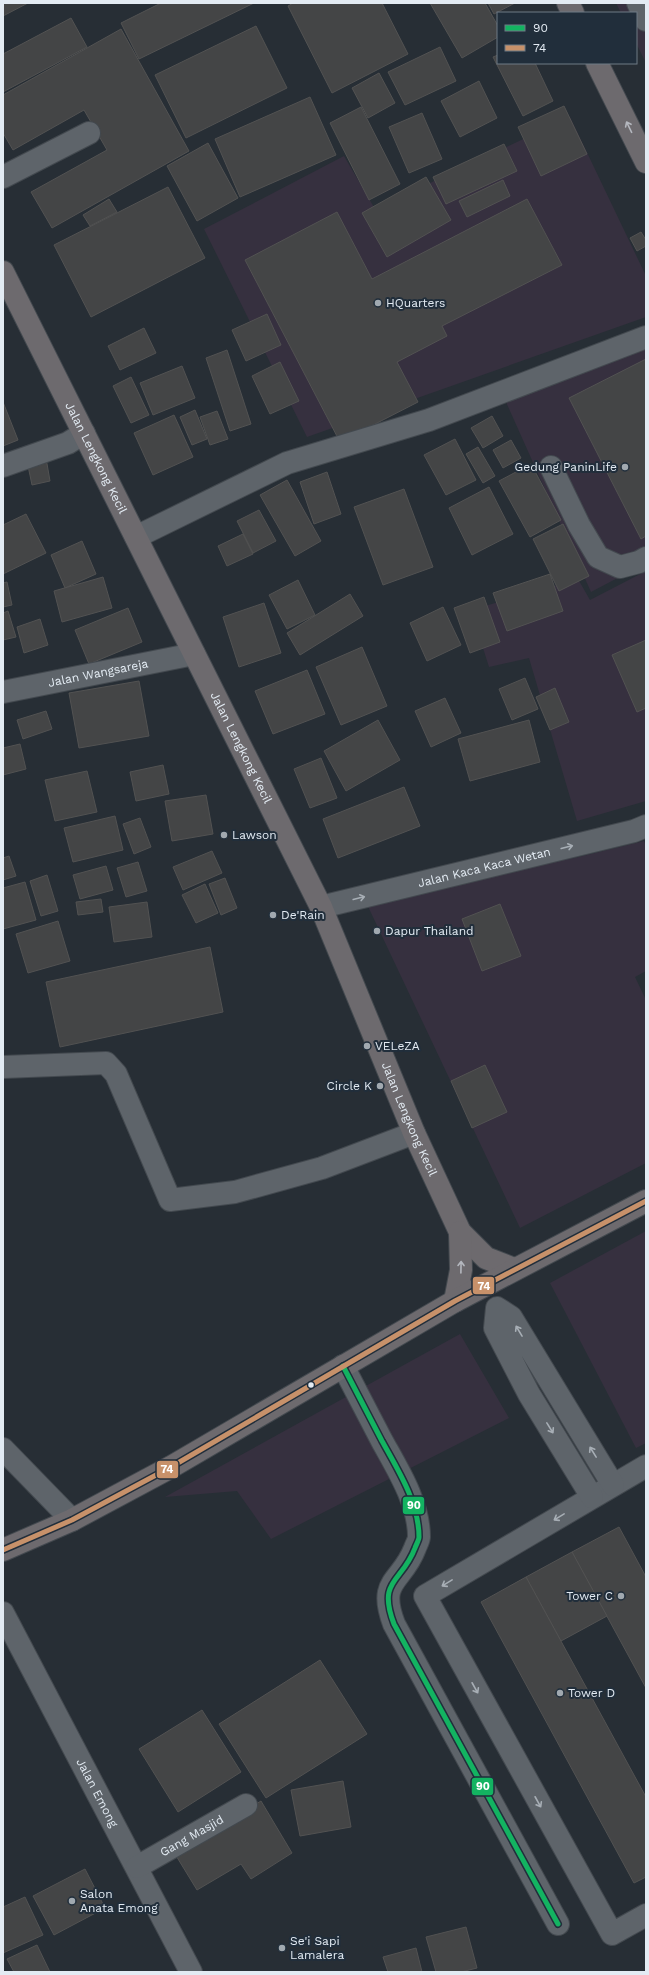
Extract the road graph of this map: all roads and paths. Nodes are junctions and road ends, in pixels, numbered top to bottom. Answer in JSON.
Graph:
{"nodes":[{"id":1,"x":568,"y":3,"type":"edge"},
{"id":2,"x":638,"y":3,"type":"edge"},
{"id":3,"x":572,"y":12,"type":"edge"},
{"id":4,"x":646,"y":20,"type":"edge"},
{"id":5,"x":597,"y":64,"type":"edge"},
{"id":6,"x":89,"y":133,"type":"dead end"},
{"id":7,"x":646,"y":162,"type":"edge"},
{"id":8,"x":3,"y":177,"type":"edge"},
{"id":9,"x":3,"y":272,"type":"edge"},
{"id":10,"x":646,"y":337,"type":"edge"},
{"id":11,"x":84,"y":433,"type":"junction"},
{"id":12,"x":3,"y":466,"type":"edge"},
{"id":13,"x":551,"y":467,"type":"dead end"},
{"id":14,"x":136,"y":537,"type":"junction"},
{"id":15,"x":646,"y":558,"type":"edge"},
{"id":16,"x":194,"y":654,"type":"junction"},
{"id":17,"x":3,"y":692,"type":"edge"},
{"id":18,"x":646,"y":826,"type":"edge"},
{"id":19,"x":321,"y":907,"type":"junction"},
{"id":20,"x":3,"y":1067,"type":"edge"},
{"id":21,"x":414,"y":1133,"type":"junction"},
{"id":22,"x":646,"y":1201,"type":"edge"},
{"id":23,"x":460,"y":1232,"type":"junction"},
{"id":24,"x":510,"y":1272,"type":"junction"},
{"id":25,"x":485,"y":1285,"type":"junction"},
{"id":26,"x":455,"y":1301,"type":"junction"},
{"id":27,"x":497,"y":1308,"type":"junction"},
{"id":28,"x":343,"y":1366,"type":"junction"},
{"id":29,"x":3,"y":1448,"type":"edge"},
{"id":30,"x":646,"y":1466,"type":"edge"},
{"id":31,"x":613,"y":1485,"type":"junction"},
{"id":32,"x":592,"y":1497,"type":"junction"},
{"id":33,"x":72,"y":1520,"type":"junction"},
{"id":34,"x":3,"y":1550,"type":"edge"},
{"id":35,"x":3,"y":1613,"type":"edge"},
{"id":36,"x":246,"y":1805,"type":"dead end"},
{"id":37,"x":137,"y":1867,"type":"junction"},
{"id":38,"x":646,"y":1915,"type":"edge"},
{"id":39,"x":558,"y":1924,"type":"dead end"},
{"id":40,"x":191,"y":1972,"type":"edge"}],
"edges":[{"from":1,"to":3,"type":"main road"},
{"from":2,"to":4,"type":"street"},
{"from":7,"to":5,"type":"main road","one_way":true},
{"from":6,"to":8,"type":"street"},
{"from":9,"to":11,"type":"main road","name":"Jalan Lengkong Kecil"},
{"from":10,"to":14,"type":"street"},
{"from":11,"to":12,"type":"street"},
{"from":11,"to":14,"type":"main road","name":"Jalan Lengkong Kecil"},
{"from":13,"to":15,"type":"street"},
{"from":14,"to":16,"type":"main road","name":"Jalan Lengkong Kecil"},
{"from":16,"to":17,"type":"street","name":"Jalan Wangsareja"},
{"from":16,"to":19,"type":"main road","name":"Jalan Lengkong Kecil"},
{"from":19,"to":18,"type":"street","name":"Jalan Kaca Kaca Wetan","one_way":true},
{"from":19,"to":21,"type":"main road","name":"Jalan Lengkong Kecil"},
{"from":20,"to":21,"type":"street"},
{"from":21,"to":23,"type":"main road","name":"Jalan Lengkong Kecil"},
{"from":22,"to":24,"type":"main road"},
{"from":23,"to":24,"type":"main road","name":"Jalan Lengkong Kecil"},
{"from":26,"to":23,"type":"main road","name":"Jalan Lengkong Kecil","one_way":true},
{"from":24,"to":25,"type":"main road"},
{"from":25,"to":26,"type":"main road"},
{"from":25,"to":27,"type":"street"},
{"from":26,"to":28,"type":"main road"},
{"from":31,"to":27,"type":"street","one_way":true},
{"from":27,"to":32,"type":"street","one_way":true},
{"from":28,"to":33,"type":"main road"},
{"from":28,"to":39,"type":"street"},
{"from":29,"to":33,"type":"street"},
{"from":30,"to":31,"type":"street"},
{"from":31,"to":32,"type":"street"},
{"from":32,"to":38,"type":"street","one_way":true},
{"from":33,"to":34,"type":"main road"},
{"from":35,"to":37,"type":"street","name":"Jalan Emong"},
{"from":36,"to":37,"type":"street","name":"Gang Masjid"},
{"from":37,"to":40,"type":"street","name":"Jalan Emong"}]}
